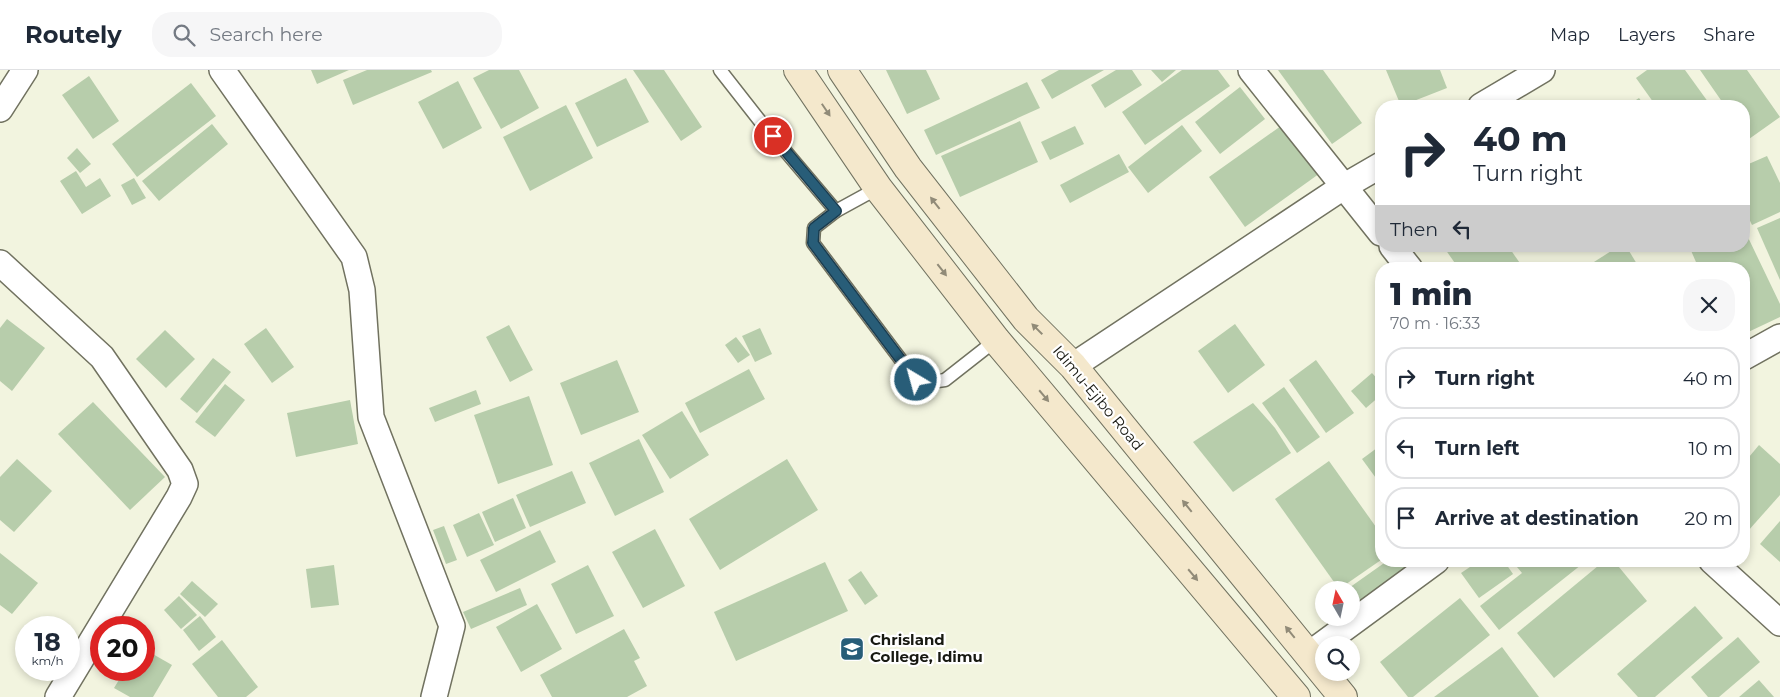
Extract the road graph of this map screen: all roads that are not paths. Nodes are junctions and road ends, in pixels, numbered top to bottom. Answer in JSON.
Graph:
{"nodes":[{"id":1,"x":25,"y":70,"type":"edge"},
{"id":2,"x":222,"y":70,"type":"edge"},
{"id":3,"x":720,"y":70,"type":"edge"},
{"id":4,"x":798,"y":70,"type":"edge"},
{"id":5,"x":842,"y":70,"type":"edge"},
{"id":6,"x":1251,"y":70,"type":"edge"},
{"id":7,"x":1542,"y":70,"type":"edge"},
{"id":8,"x":1491,"y":100,"type":"edge"},
{"id":9,"x":0,"y":109,"type":"edge"},
{"id":10,"x":1375,"y":168,"type":"edge"},
{"id":11,"x":1343,"y":187,"type":"junction"},
{"id":12,"x":878,"y":188,"type":"junction"},
{"id":13,"x":836,"y":211,"type":"junction"},
{"id":14,"x":1375,"y":226,"type":"edge"},
{"id":15,"x":1397,"y":252,"type":"edge"},
{"id":16,"x":1405,"y":262,"type":"edge"},
{"id":17,"x":0,"y":263,"type":"edge"},
{"id":18,"x":1780,"y":337,"type":"edge"},
{"id":19,"x":996,"y":340,"type":"junction"},
{"id":20,"x":1750,"y":354,"type":"edge"},
{"id":21,"x":1074,"y":366,"type":"junction"},
{"id":22,"x":1428,"y":567,"type":"edge"},
{"id":23,"x":1719,"y":567,"type":"edge"},
{"id":24,"x":1780,"y":623,"type":"edge"},
{"id":25,"x":1308,"y":655,"type":"junction"},
{"id":26,"x":58,"y":697,"type":"edge"},
{"id":27,"x":434,"y":697,"type":"edge"},
{"id":28,"x":1296,"y":697,"type":"edge"},
{"id":29,"x":1343,"y":697,"type":"edge"}],
"edges":[{"from":1,"to":9,"type":"street"},
{"from":2,"to":27,"type":"street"},
{"from":3,"to":13,"type":"lane"},
{"from":4,"to":12,"type":"main road","one_way":true},
{"from":21,"to":5,"type":"main road","name":"Idimu-Ejibo Road","one_way":true},
{"from":6,"to":11,"type":"street"},
{"from":7,"to":8,"type":"street"},
{"from":10,"to":11,"type":"street"},
{"from":11,"to":14,"type":"street"},
{"from":11,"to":21,"type":"street"},
{"from":12,"to":13,"type":"lane"},
{"from":12,"to":19,"type":"main road","one_way":true},
{"from":13,"to":19,"type":"lane"},
{"from":15,"to":16,"type":"street"},
{"from":17,"to":26,"type":"street"},
{"from":18,"to":20,"type":"street"},
{"from":19,"to":28,"type":"main road","one_way":true},
{"from":25,"to":21,"type":"main road","name":"Idimu-Ejibo Road","one_way":true},
{"from":22,"to":25,"type":"street"},
{"from":23,"to":24,"type":"street"},
{"from":25,"to":29,"type":"main road","name":"Idimu-Ejibo Road"}]}
